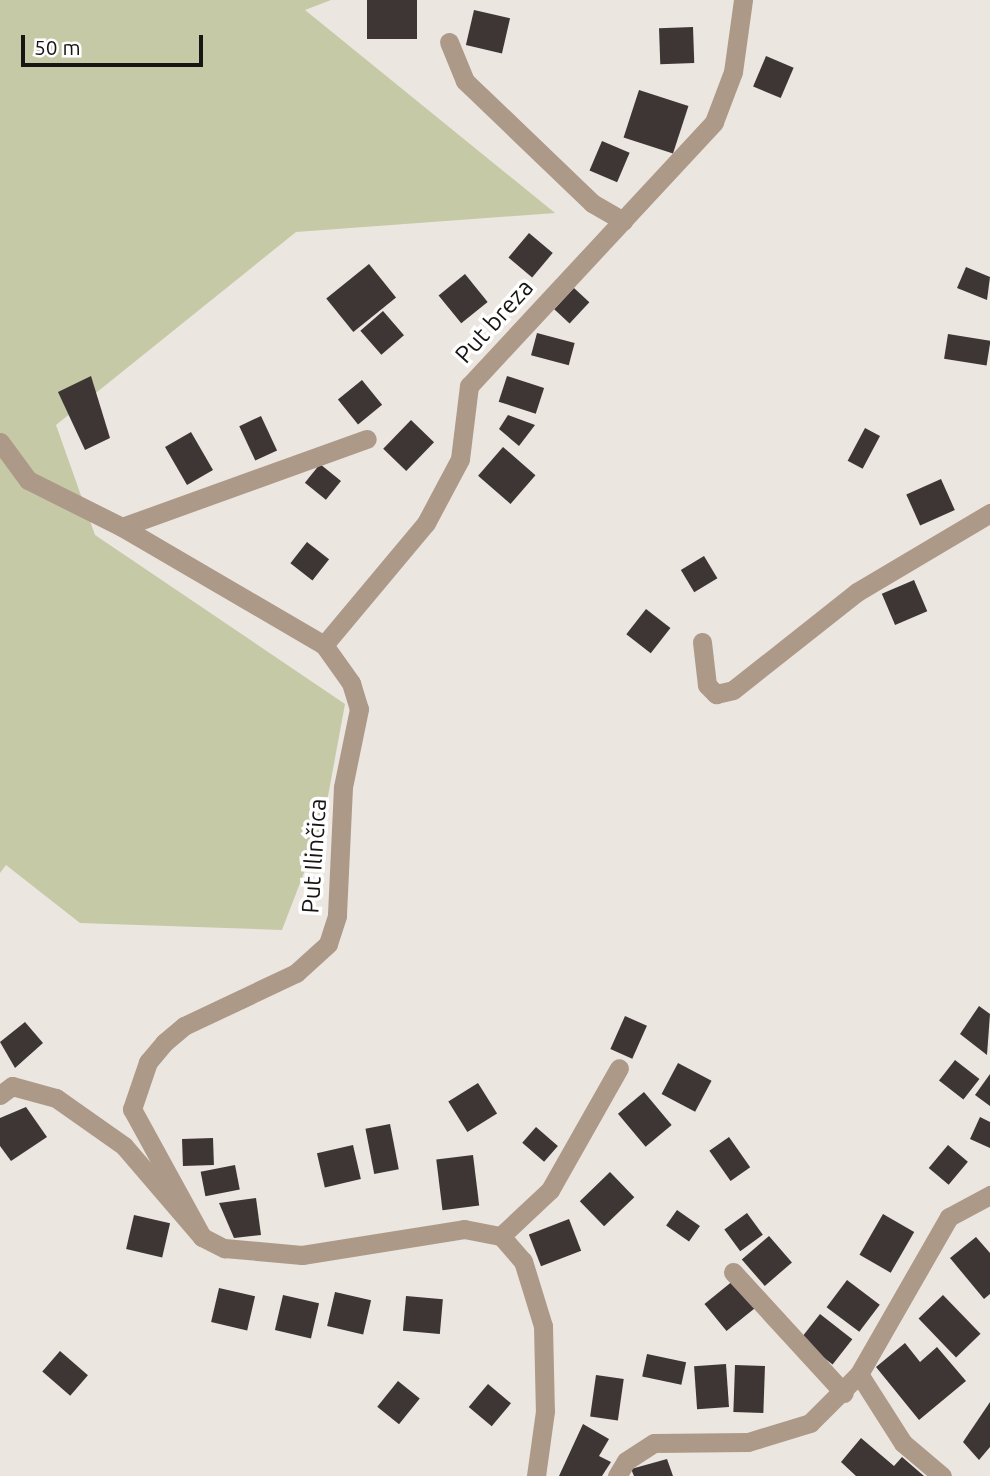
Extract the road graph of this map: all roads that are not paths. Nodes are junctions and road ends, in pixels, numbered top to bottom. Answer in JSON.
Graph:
{"nodes":[{"id":1,"x":743,"y":0,"type":"edge"},
{"id":2,"x":449,"y":42,"type":"dead end"},
{"id":3,"x":623,"y":221,"type":"junction"},
{"id":4,"x":367,"y":439,"type":"dead end"},
{"id":5,"x":0,"y":442,"type":"edge"},
{"id":6,"x":990,"y":513,"type":"edge"},
{"id":7,"x":122,"y":527,"type":"junction"},
{"id":8,"x":702,"y":642,"type":"dead end"},
{"id":9,"x":324,"y":645,"type":"junction"},
{"id":10,"x":619,"y":1068,"type":"dead end"},
{"id":11,"x":0,"y":1096,"type":"edge"},
{"id":12,"x":990,"y":1195,"type":"edge"},
{"id":13,"x":501,"y":1236,"type":"junction"},
{"id":14,"x":202,"y":1237,"type":"junction"},
{"id":15,"x":733,"y":1272,"type":"dead end"},
{"id":16,"x":859,"y":1374,"type":"junction"},
{"id":17,"x":844,"y":1393,"type":"junction"},
{"id":18,"x":536,"y":1476,"type":"edge"},
{"id":19,"x":617,"y":1476,"type":"edge"},
{"id":20,"x":942,"y":1476,"type":"edge"}],
"edges":[{"from":1,"to":3,"type":"street","name":"Put breza"},
{"from":2,"to":3,"type":"street"},
{"from":3,"to":9,"type":"street","name":"Put breza"},
{"from":4,"to":7,"type":"street"},
{"from":5,"to":7,"type":"street","name":"Put Ilinčica"},
{"from":6,"to":8,"type":"street"},
{"from":7,"to":9,"type":"street","name":"Put Ilinčica"},
{"from":9,"to":14,"type":"street","name":"Put Ilinčica"},
{"from":10,"to":13,"type":"street"},
{"from":11,"to":14,"type":"street"},
{"from":12,"to":16,"type":"street"},
{"from":13,"to":14,"type":"street"},
{"from":13,"to":18,"type":"street"},
{"from":15,"to":17,"type":"street"},
{"from":16,"to":17,"type":"street"},
{"from":16,"to":20,"type":"street"},
{"from":17,"to":19,"type":"street"}]}
